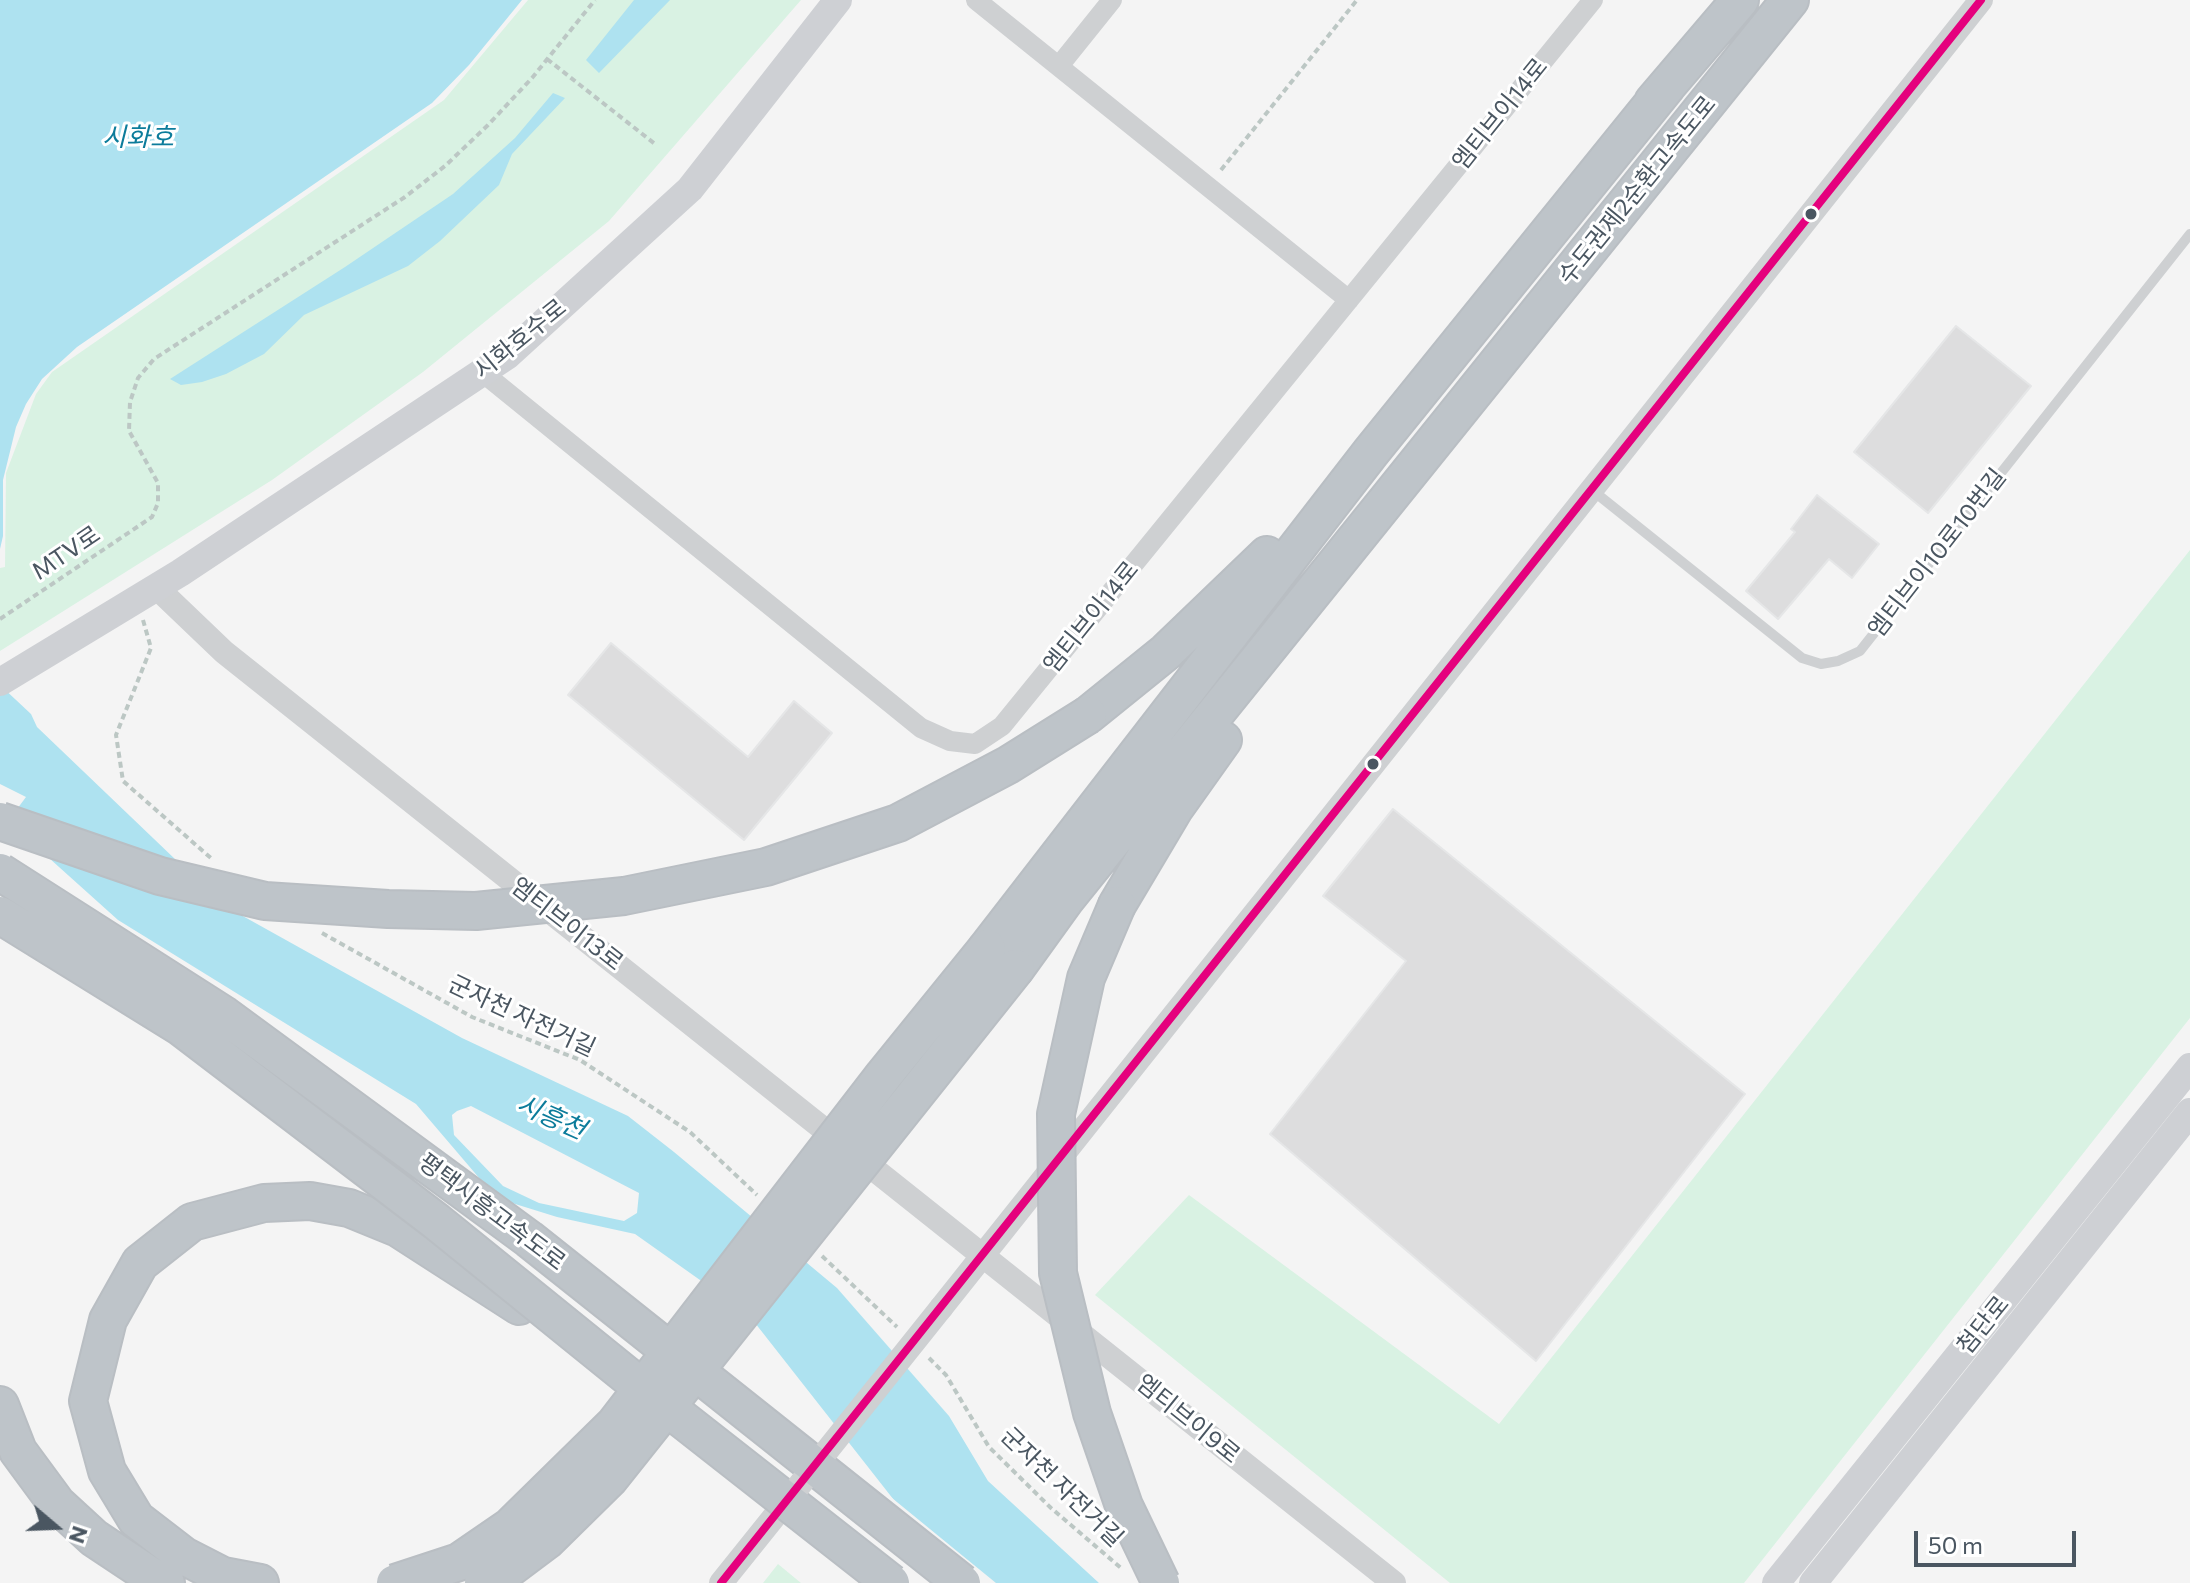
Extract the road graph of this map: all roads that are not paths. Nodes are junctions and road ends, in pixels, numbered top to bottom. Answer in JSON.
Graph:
{"nodes":[{"id":1,"x":838,"y":0,"type":"edge"},
{"id":2,"x":976,"y":0,"type":"edge"},
{"id":3,"x":1112,"y":0,"type":"edge"},
{"id":4,"x":1593,"y":0,"type":"edge"},
{"id":5,"x":1740,"y":0,"type":"edge"},
{"id":6,"x":1790,"y":0,"type":"edge"},
{"id":7,"x":1981,"y":0,"type":"edge"},
{"id":8,"x":1059,"y":66,"type":"junction"},
{"id":9,"x":1667,"y":86,"type":"junction"},
{"id":10,"x":2190,"y":234,"type":"edge"},
{"id":11,"x":1349,"y":300,"type":"junction"},
{"id":12,"x":482,"y":372,"type":"junction"},
{"id":13,"x":1485,"y":380,"type":"junction"},
{"id":14,"x":1592,"y":490,"type":"junction"},
{"id":15,"x":148,"y":597,"type":"junction"},
{"id":16,"x":0,"y":682,"type":"edge"},
{"id":17,"x":0,"y":821,"type":"edge"},
{"id":18,"x":0,"y":872,"type":"edge"},
{"id":19,"x":0,"y":915,"type":"edge"},
{"id":20,"x":1001,"y":958,"type":"junction"},
{"id":21,"x":2186,"y":1080,"type":"edge"},
{"id":22,"x":2190,"y":1112,"type":"edge"},
{"id":23,"x":983,"y":1255,"type":"junction"},
{"id":24,"x":636,"y":1383,"type":"junction"},
{"id":25,"x":0,"y":1405,"type":"edge"},
{"id":26,"x":1144,"y":1578,"type":"edge"},
{"id":27,"x":166,"y":1583,"type":"edge"},
{"id":28,"x":260,"y":1583,"type":"edge"},
{"id":29,"x":395,"y":1583,"type":"edge"},
{"id":30,"x":483,"y":1583,"type":"edge"},
{"id":31,"x":721,"y":1583,"type":"edge"},
{"id":32,"x":891,"y":1583,"type":"edge"},
{"id":33,"x":962,"y":1583,"type":"edge"},
{"id":34,"x":1394,"y":1583,"type":"edge"},
{"id":35,"x":1776,"y":1583,"type":"edge"},
{"id":36,"x":1813,"y":1583,"type":"edge"}],
"edges":[{"from":1,"to":12,"type":"main road","name":"시화호수로"},
{"from":2,"to":8,"type":"street"},
{"from":3,"to":8,"type":"street"},
{"from":4,"to":11,"type":"street","name":"엠티브이14로"},
{"from":5,"to":9,"type":"highway","name":"수도권제2순환고속도로"},
{"from":6,"to":13,"type":"highway","name":"수도권제2순환고속도로"},
{"from":7,"to":14,"type":"street"},
{"from":8,"to":11,"type":"street"},
{"from":9,"to":17,"type":"highway","bridge":true},
{"from":9,"to":20,"type":"highway"},
{"from":10,"to":14,"type":"lane","name":"엠티브이10로10번길"},
{"from":11,"to":12,"type":"street","name":"엠티브이14로"},
{"from":12,"to":15,"type":"main road","name":"시화호수로"},
{"from":13,"to":20,"type":"highway"},
{"from":13,"to":26,"type":"highway","bridge":true},
{"from":14,"to":23,"type":"street"},
{"from":15,"to":16,"type":"main road","name":"시화호수로"},
{"from":15,"to":23,"type":"street","name":"엠티브이13로"},
{"from":18,"to":33,"type":"highway","name":"평택시흥고속도로","bridge":true},
{"from":19,"to":24,"type":"highway","name":"평택시흥고속도로","bridge":true},
{"from":20,"to":29,"type":"highway","bridge":true},
{"from":20,"to":30,"type":"highway","bridge":true},
{"from":21,"to":35,"type":"main road","name":"첨단로"},
{"from":22,"to":36,"type":"main road","name":"첨단로"},
{"from":23,"to":31,"type":"street","bridge":true},
{"from":23,"to":34,"type":"street","name":"엠티브이9로"},
{"from":24,"to":28,"type":"highway","bridge":true},
{"from":24,"to":32,"type":"highway","name":"평택시흥고속도로","bridge":true},
{"from":25,"to":27,"type":"highway"}]}
